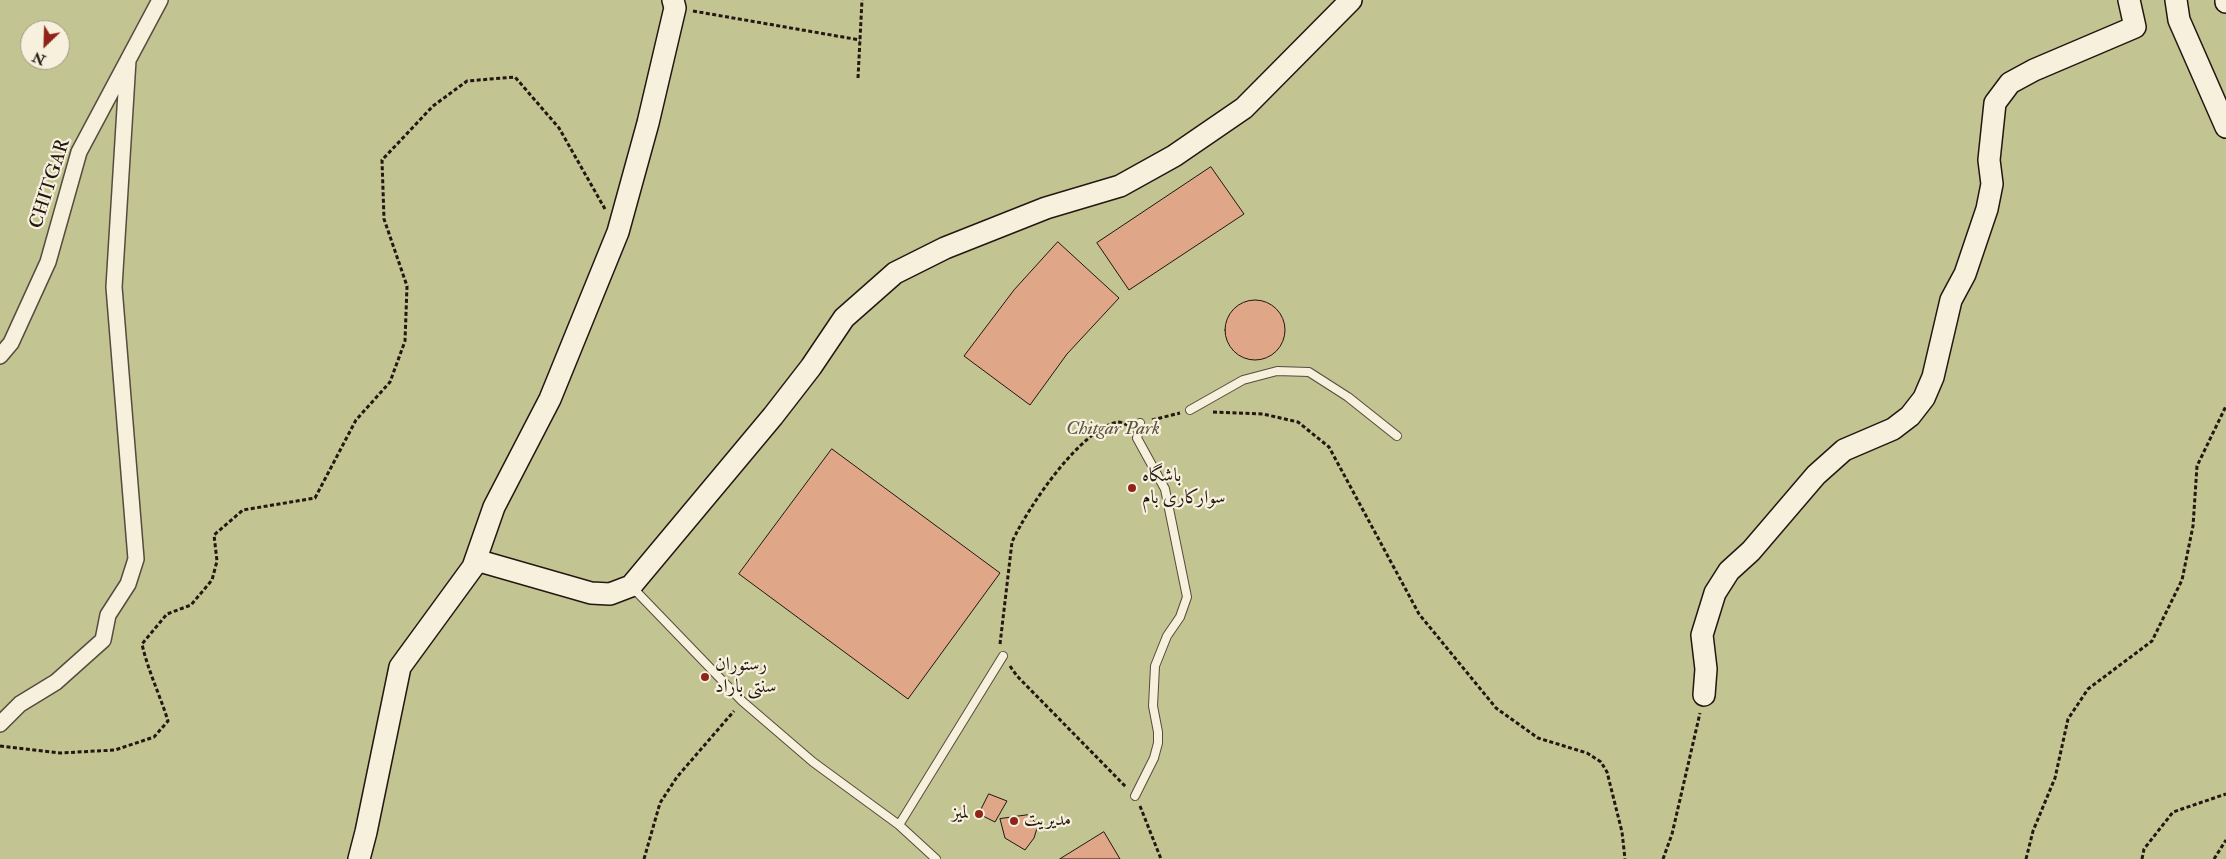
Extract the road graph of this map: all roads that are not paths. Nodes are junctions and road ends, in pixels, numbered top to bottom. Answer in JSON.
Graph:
{"nodes":[{"id":1,"x":160,"y":0,"type":"edge"},
{"id":2,"x":1351,"y":0,"type":"edge"},
{"id":3,"x":2129,"y":0,"type":"edge"},
{"id":4,"x":2176,"y":0,"type":"edge"},
{"id":5,"x":674,"y":4,"type":"edge"},
{"id":6,"x":128,"y":60,"type":"junction"},
{"id":7,"x":2226,"y":127,"type":"edge"},
{"id":8,"x":0,"y":356,"type":"edge"},
{"id":9,"x":1190,"y":410,"type":"road end"},
{"id":10,"x":1140,"y":423,"type":"road end"},
{"id":11,"x":1397,"y":436,"type":"dead end"},
{"id":12,"x":476,"y":560,"type":"junction"},
{"id":13,"x":631,"y":586,"type":"junction"},
{"id":14,"x":1002,"y":656,"type":"road end"},
{"id":15,"x":1704,"y":695,"type":"road end"},
{"id":16,"x":0,"y":724,"type":"edge"},
{"id":17,"x":1135,"y":796,"type":"road end"},
{"id":18,"x":899,"y":825,"type":"junction"},
{"id":19,"x":358,"y":859,"type":"edge"},
{"id":20,"x":936,"y":859,"type":"edge"}],
"edges":[{"from":1,"to":6,"type":"street","name":"CHITGAR"},
{"from":2,"to":13,"type":"street"},
{"from":3,"to":15,"type":"street"},
{"from":4,"to":7,"type":"street"},
{"from":5,"to":12,"type":"street"},
{"from":6,"to":8,"type":"street","name":"CHITGAR"},
{"from":6,"to":16,"type":"street"},
{"from":9,"to":11,"type":"lane"},
{"from":10,"to":17,"type":"lane"},
{"from":12,"to":13,"type":"street"},
{"from":12,"to":19,"type":"street"},
{"from":13,"to":18,"type":"lane"},
{"from":14,"to":18,"type":"lane"},
{"from":18,"to":20,"type":"lane"}]}
